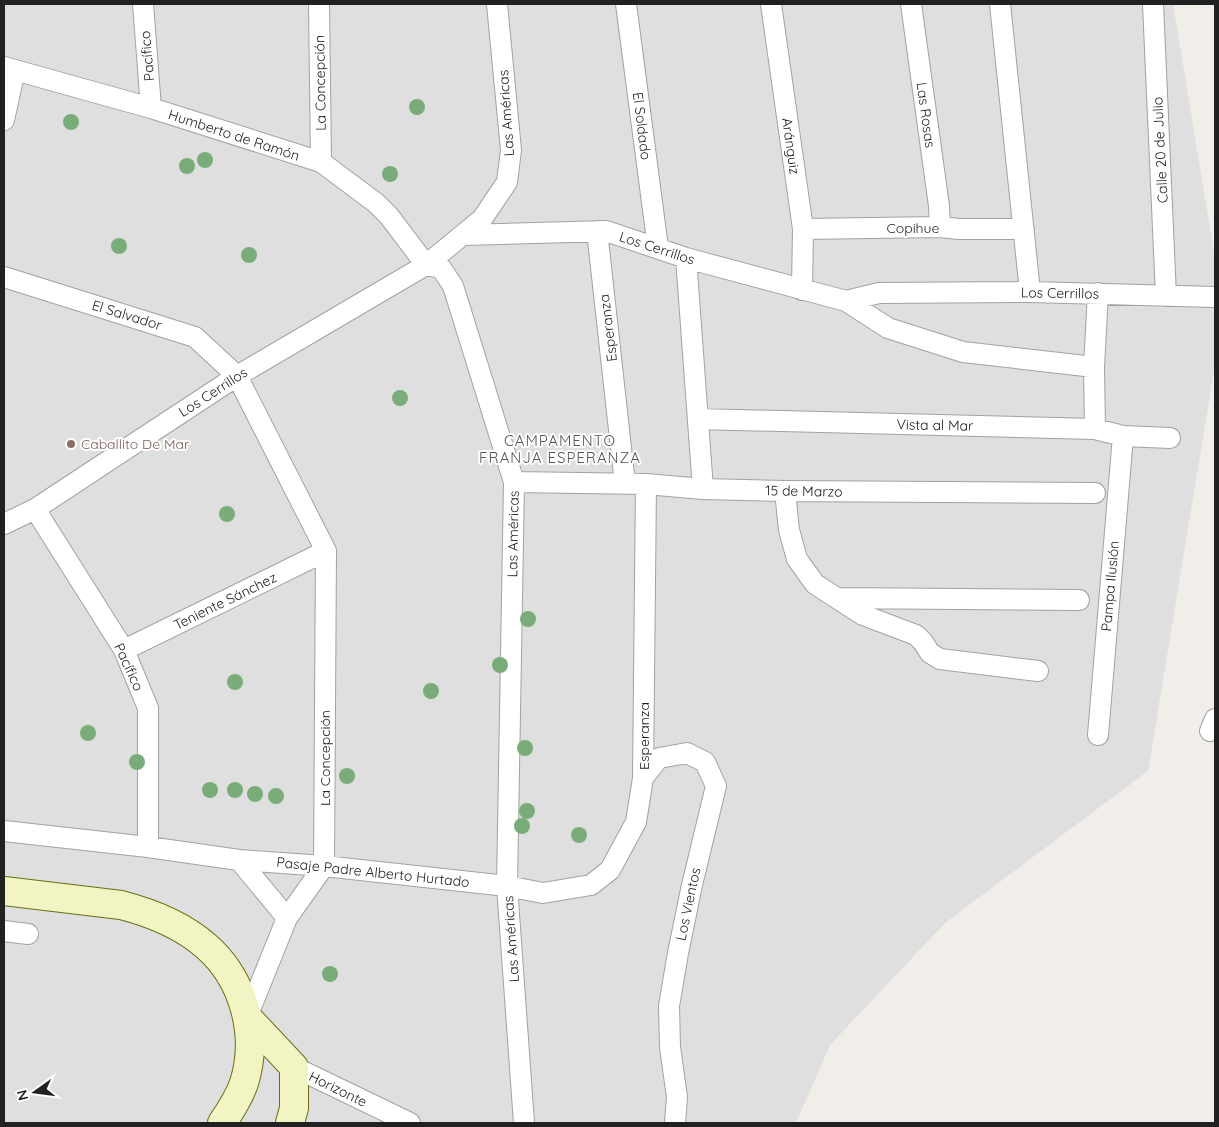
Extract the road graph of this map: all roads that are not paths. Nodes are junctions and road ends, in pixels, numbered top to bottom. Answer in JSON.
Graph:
{"nodes":[{"id":1,"x":143,"y":4,"type":"edge"},
{"id":2,"x":319,"y":4,"type":"edge"},
{"id":3,"x":497,"y":4,"type":"edge"},
{"id":4,"x":626,"y":4,"type":"edge"},
{"id":5,"x":771,"y":4,"type":"edge"},
{"id":6,"x":911,"y":4,"type":"edge"},
{"id":7,"x":1000,"y":4,"type":"edge"},
{"id":8,"x":1153,"y":4,"type":"edge"},
{"id":9,"x":10,"y":68,"type":"edge"},
{"id":10,"x":152,"y":108,"type":"junction"},
{"id":11,"x":4,"y":120,"type":"edge"},
{"id":12,"x":321,"y":162,"type":"junction"},
{"id":13,"x":940,"y":227,"type":"junction"},
{"id":14,"x":803,"y":229,"type":"junction"},
{"id":15,"x":1024,"y":229,"type":"junction"},
{"id":16,"x":597,"y":231,"type":"junction"},
{"id":17,"x":463,"y":235,"type":"junction"},
{"id":18,"x":658,"y":248,"type":"junction"},
{"id":19,"x":686,"y":258,"type":"junction"},
{"id":20,"x":426,"y":265,"type":"junction"},
{"id":21,"x":4,"y":277,"type":"edge"},
{"id":22,"x":802,"y":290,"type":"junction"},
{"id":23,"x":1030,"y":292,"type":"junction"},
{"id":24,"x":1098,"y":293,"type":"junction"},
{"id":25,"x":1166,"y":296,"type":"junction"},
{"id":26,"x":1215,"y":297,"type":"edge"},
{"id":27,"x":846,"y":301,"type":"junction"},
{"id":28,"x":1094,"y":367,"type":"junction"},
{"id":29,"x":237,"y":376,"type":"junction"},
{"id":30,"x":698,"y":419,"type":"junction"},
{"id":31,"x":1095,"y":429,"type":"junction"},
{"id":32,"x":1123,"y":436,"type":"junction"},
{"id":33,"x":1170,"y":438,"type":"dead end"},
{"id":34,"x":514,"y":482,"type":"junction"},
{"id":35,"x":626,"y":484,"type":"junction"},
{"id":36,"x":646,"y":484,"type":"junction"},
{"id":37,"x":703,"y":488,"type":"junction"},
{"id":38,"x":785,"y":492,"type":"junction"},
{"id":39,"x":1095,"y":493,"type":"dead end"},
{"id":40,"x":35,"y":509,"type":"junction"},
{"id":41,"x":4,"y":524,"type":"edge"},
{"id":42,"x":326,"y":551,"type":"junction"},
{"id":43,"x":838,"y":598,"type":"junction"},
{"id":44,"x":1079,"y":600,"type":"dead end"},
{"id":45,"x":124,"y":650,"type":"junction"},
{"id":46,"x":1038,"y":671,"type":"dead end"},
{"id":47,"x":1098,"y":735,"type":"dead end"},
{"id":48,"x":643,"y":778,"type":"junction"},
{"id":49,"x":4,"y":832,"type":"edge"},
{"id":50,"x":148,"y":847,"type":"junction"},
{"id":51,"x":239,"y":860,"type":"junction"},
{"id":52,"x":324,"y":866,"type":"junction"},
{"id":53,"x":507,"y":886,"type":"junction"},
{"id":54,"x":4,"y":891,"type":"edge"},
{"id":55,"x":287,"y":918,"type":"junction"},
{"id":56,"x":4,"y":931,"type":"edge"},
{"id":57,"x":28,"y":934,"type":"dead end"},
{"id":58,"x":247,"y":1017,"type":"junction"},
{"id":59,"x":294,"y":1067,"type":"junction"},
{"id":60,"x":222,"y":1123,"type":"edge"},
{"id":61,"x":290,"y":1123,"type":"edge"},
{"id":62,"x":410,"y":1123,"type":"edge"},
{"id":63,"x":524,"y":1123,"type":"edge"},
{"id":64,"x":675,"y":1123,"type":"edge"}],
"edges":[{"from":1,"to":10,"type":"street","name":"Pacífico"},
{"from":2,"to":12,"type":"street","name":"La Concepción"},
{"from":3,"to":17,"type":"street","name":"Las Américas"},
{"from":4,"to":18,"type":"street","name":"El Soldado"},
{"from":5,"to":14,"type":"street","name":"Aránguiz"},
{"from":6,"to":13,"type":"street","name":"Las Rosas"},
{"from":7,"to":15,"type":"street"},
{"from":8,"to":25,"type":"street","name":"Calle 20 de Julio"},
{"from":9,"to":10,"type":"street","name":"Humberto de Ramón"},
{"from":9,"to":11,"type":"street"},
{"from":10,"to":12,"type":"street","name":"Humberto de Ramón"},
{"from":12,"to":20,"type":"street","name":"Humberto de Ramón"},
{"from":13,"to":14,"type":"street","name":"Copihue"},
{"from":13,"to":15,"type":"street","name":"Copihue"},
{"from":14,"to":22,"type":"street","name":"Aránguiz"},
{"from":15,"to":23,"type":"street"},
{"from":16,"to":17,"type":"street","name":"Los Cerrillos"},
{"from":16,"to":18,"type":"street","name":"Los Cerrillos"},
{"from":16,"to":35,"type":"street","name":"Esperanza"},
{"from":17,"to":20,"type":"street","name":"Las Américas"},
{"from":18,"to":19,"type":"street","name":"Los Cerrillos"},
{"from":19,"to":22,"type":"street","name":"Los Cerrillos"},
{"from":19,"to":30,"type":"street"},
{"from":20,"to":29,"type":"street","name":"Los Cerrillos"},
{"from":20,"to":34,"type":"street","name":"Las Américas"},
{"from":21,"to":29,"type":"street","name":"El Salvador"},
{"from":22,"to":27,"type":"street","name":"Los Cerrillos"},
{"from":23,"to":24,"type":"street","name":"Los Cerrillos"},
{"from":23,"to":27,"type":"street","name":"Los Cerrillos"},
{"from":24,"to":25,"type":"street","name":"Los Cerrillos"},
{"from":24,"to":28,"type":"street"},
{"from":25,"to":26,"type":"street","name":"Los Cerrillos"},
{"from":27,"to":28,"type":"street","name":"Los Cerrillos"},
{"from":28,"to":31,"type":"street"},
{"from":29,"to":40,"type":"street","name":"Los Cerrillos"},
{"from":29,"to":42,"type":"street","name":"La Concepción"},
{"from":30,"to":31,"type":"street","name":"Vista al Mar"},
{"from":30,"to":37,"type":"street"},
{"from":31,"to":32,"type":"street","name":"Vista al Mar"},
{"from":32,"to":33,"type":"street","name":"Vista al Mar"},
{"from":32,"to":47,"type":"street","name":"Pampa Ilusión"},
{"from":34,"to":35,"type":"street","name":"15 de Marzo"},
{"from":34,"to":53,"type":"street","name":"Las Américas"},
{"from":35,"to":36,"type":"street","name":"15 de Marzo"},
{"from":36,"to":37,"type":"street","name":"15 de Marzo"},
{"from":36,"to":48,"type":"street","name":"Esperanza"},
{"from":37,"to":38,"type":"street","name":"15 de Marzo"},
{"from":38,"to":39,"type":"street","name":"15 de Marzo"},
{"from":38,"to":43,"type":"street"},
{"from":40,"to":41,"type":"street","name":"Los Cerrillos"},
{"from":40,"to":45,"type":"street","name":"Pacífico"},
{"from":42,"to":45,"type":"street","name":"Teniente Sánchez"},
{"from":42,"to":52,"type":"street","name":"La Concepción"},
{"from":43,"to":44,"type":"street"},
{"from":43,"to":46,"type":"street"},
{"from":45,"to":50,"type":"street","name":"Pacífico"},
{"from":48,"to":53,"type":"street","name":"Esperanza"},
{"from":48,"to":64,"type":"street","name":"Los Vientos"},
{"from":49,"to":50,"type":"street","name":"Pasaje Padre Alberto Hurtado"},
{"from":50,"to":51,"type":"street","name":"Pasaje Padre Alberto Hurtado"},
{"from":51,"to":52,"type":"street","name":"Pasaje Padre Alberto Hurtado"},
{"from":51,"to":55,"type":"street"},
{"from":52,"to":53,"type":"street","name":"Pasaje Padre Alberto Hurtado"},
{"from":52,"to":55,"type":"street"},
{"from":53,"to":63,"type":"street","name":"Las Américas"},
{"from":54,"to":58,"type":"main road"},
{"from":55,"to":58,"type":"street"},
{"from":56,"to":57,"type":"street"},
{"from":58,"to":59,"type":"main road"},
{"from":58,"to":60,"type":"main road"},
{"from":59,"to":61,"type":"main road"},
{"from":59,"to":62,"type":"street","name":"Horizonte"}]}
